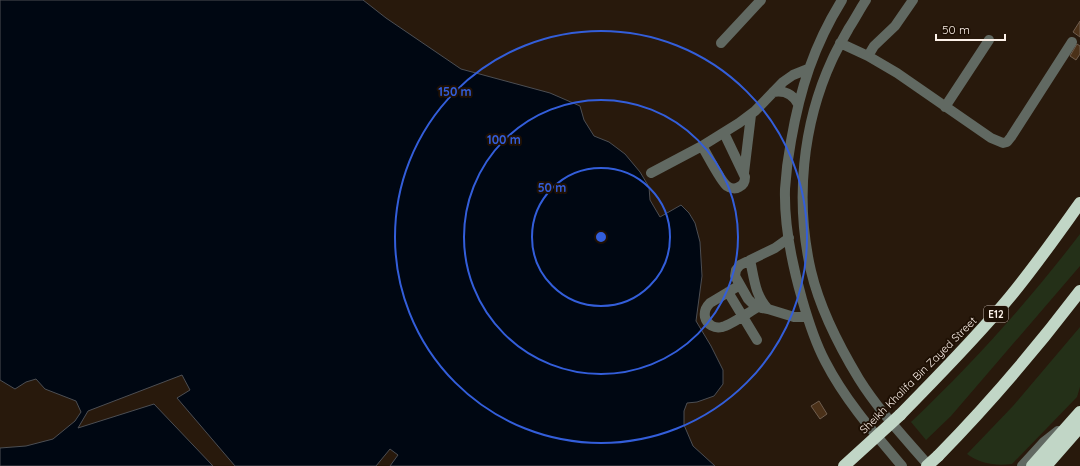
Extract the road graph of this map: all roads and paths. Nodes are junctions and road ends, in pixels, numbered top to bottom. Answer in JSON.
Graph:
{"nodes":[{"id":1,"x":761,"y":0,"type":"edge"},
{"id":2,"x":842,"y":0,"type":"edge"},
{"id":3,"x":866,"y":0,"type":"edge"},
{"id":4,"x":913,"y":0,"type":"edge"},
{"id":5,"x":989,"y":40,"type":"dead end"},
{"id":6,"x":1072,"y":42,"type":"dead end"},
{"id":7,"x":722,"y":43,"type":"dead end"},
{"id":8,"x":840,"y":43,"type":"junction"},
{"id":9,"x":868,"y":56,"type":"junction"},
{"id":10,"x":808,"y":69,"type":"junction"},
{"id":11,"x":773,"y":92,"type":"junction"},
{"id":12,"x":798,"y":104,"type":"junction"},
{"id":13,"x":945,"y":107,"type":"junction"},
{"id":14,"x":751,"y":115,"type":"junction"},
{"id":15,"x":724,"y":133,"type":"junction"},
{"id":16,"x":702,"y":146,"type":"junction"},
{"id":17,"x":651,"y":173,"type":"dead end"},
{"id":18,"x":744,"y":173,"type":"junction"},
{"id":19,"x":1080,"y":202,"type":"edge"},
{"id":20,"x":789,"y":238,"type":"junction"},
{"id":21,"x":750,"y":260,"type":"junction"},
{"id":22,"x":740,"y":285,"type":"junction"},
{"id":23,"x":728,"y":292,"type":"junction"},
{"id":24,"x":1080,"y":292,"type":"edge"},
{"id":25,"x":758,"y":307,"type":"junction"},
{"id":26,"x":768,"y":309,"type":"junction"},
{"id":27,"x":742,"y":316,"type":"junction"},
{"id":28,"x":807,"y":318,"type":"junction"},
{"id":29,"x":756,"y":340,"type":"dead end"},
{"id":30,"x":1080,"y":412,"type":"edge"},
{"id":31,"x":1076,"y":424,"type":"edge"},
{"id":32,"x":844,"y":466,"type":"edge"},
{"id":33,"x":902,"y":466,"type":"edge"},
{"id":34,"x":928,"y":466,"type":"edge"},
{"id":35,"x":1022,"y":466,"type":"edge"},
{"id":36,"x":1032,"y":466,"type":"edge"},
{"id":37,"x":1046,"y":466,"type":"edge"}],
"edges":[{"from":1,"to":7,"type":"street"},
{"from":2,"to":10,"type":"street"},
{"from":3,"to":8,"type":"street"},
{"from":4,"to":9,"type":"street"},
{"from":5,"to":13,"type":"street"},
{"from":6,"to":13,"type":"street"},
{"from":8,"to":9,"type":"street"},
{"from":8,"to":34,"type":"street"},
{"from":9,"to":13,"type":"street"},
{"from":10,"to":11,"type":"street"},
{"from":10,"to":12,"type":"street"},
{"from":11,"to":12,"type":"street"},
{"from":11,"to":14,"type":"street"},
{"from":12,"to":20,"type":"street"},
{"from":14,"to":15,"type":"street"},
{"from":14,"to":18,"type":"street"},
{"from":15,"to":16,"type":"street"},
{"from":15,"to":18,"type":"street"},
{"from":16,"to":17,"type":"street"},
{"from":16,"to":18,"type":"street"},
{"from":19,"to":32,"type":"highway","name":"Sheikh Khalifa Bin Zayed Street","number":"E12","bridge":true},
{"from":20,"to":21,"type":"street"},
{"from":20,"to":28,"type":"street"},
{"from":21,"to":22,"type":"street"},
{"from":21,"to":26,"type":"street"},
{"from":22,"to":23,"type":"street"},
{"from":22,"to":25,"type":"street"},
{"from":23,"to":27,"type":"street"},
{"from":23,"to":27,"type":"street"},
{"from":24,"to":34,"type":"highway","bridge":true},
{"from":25,"to":26,"type":"street"},
{"from":25,"to":27,"type":"street"},
{"from":26,"to":28,"type":"street"},
{"from":27,"to":29,"type":"street"},
{"from":28,"to":33,"type":"street"},
{"from":30,"to":31,"type":"highway"},
{"from":31,"to":35,"type":"street"},
{"from":31,"to":36,"type":"highway"},
{"from":31,"to":37,"type":"highway"}]}
